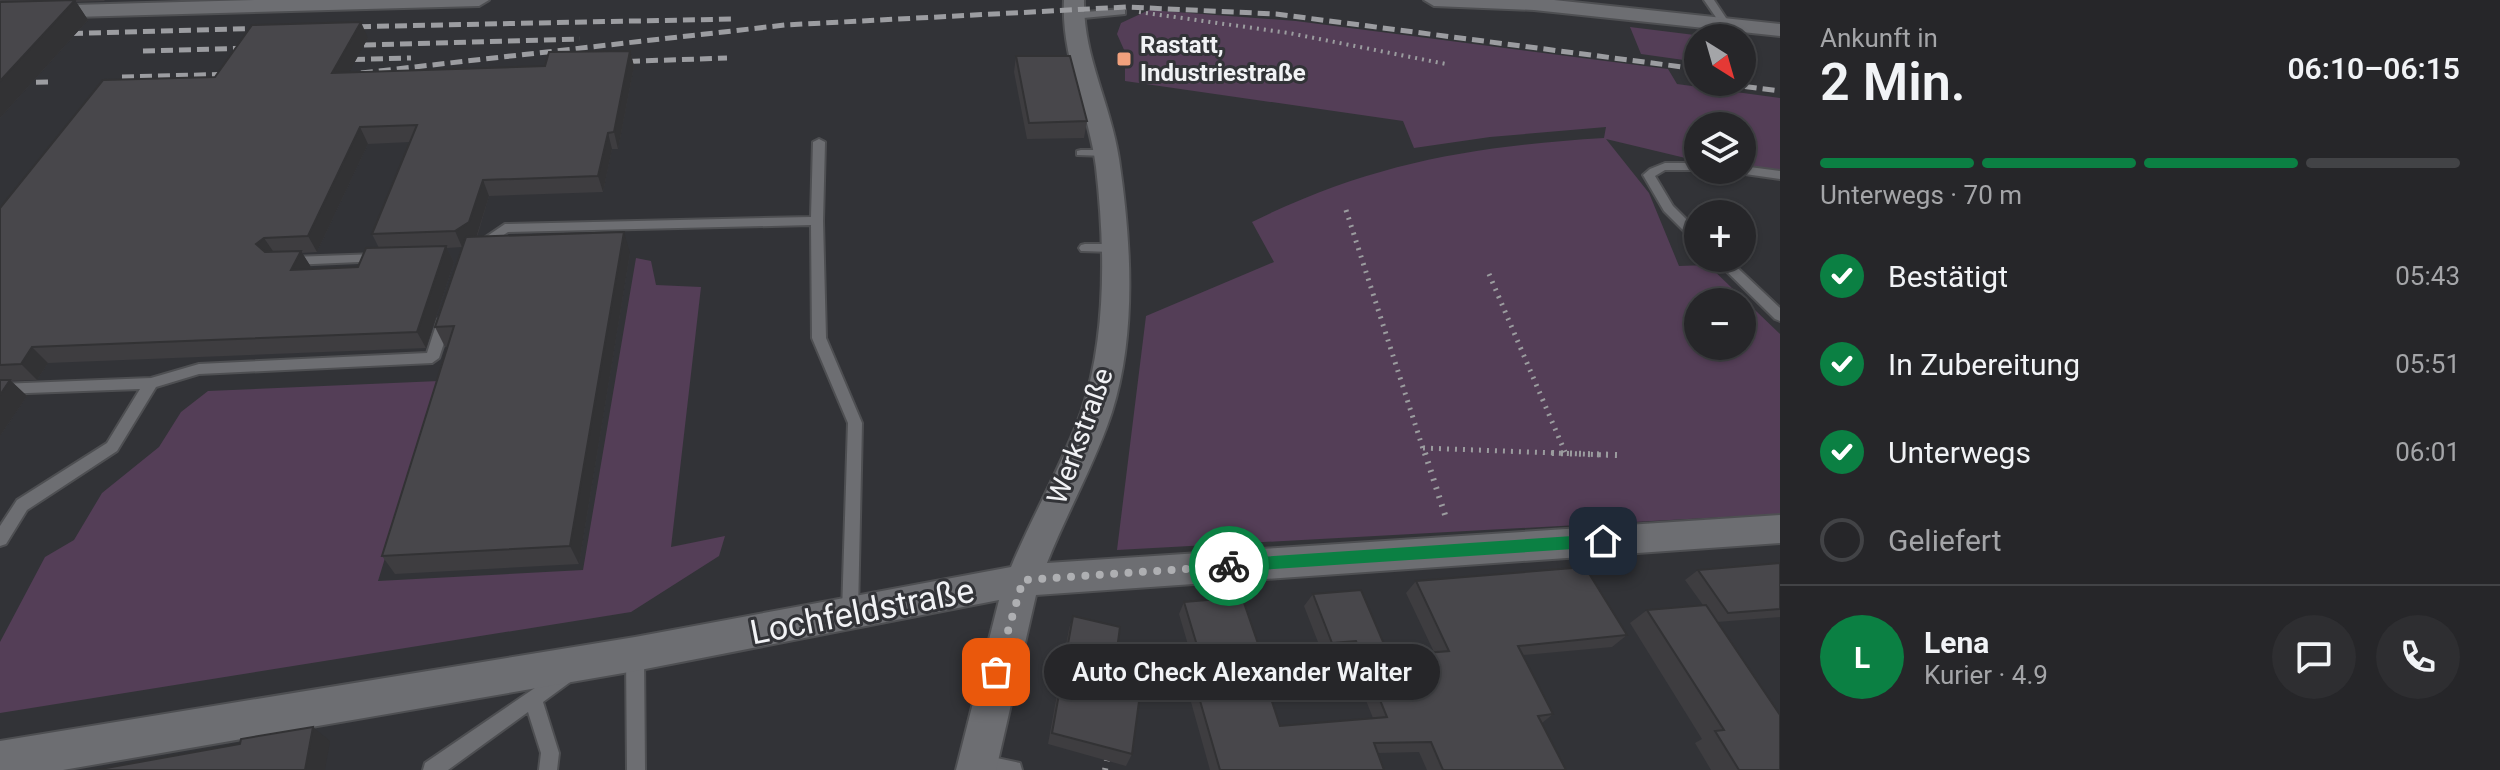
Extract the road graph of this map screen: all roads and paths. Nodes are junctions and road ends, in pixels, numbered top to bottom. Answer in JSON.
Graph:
{"nodes":[{"id":1,"x":479,"y":0,"type":"edge"},
{"id":2,"x":1434,"y":0,"type":"edge"},
{"id":3,"x":1709,"y":0,"type":"edge"},
{"id":4,"x":1533,"y":2,"type":"edge"},
{"id":5,"x":1074,"y":8,"type":"edge"},
{"id":6,"x":1122,"y":12,"type":"joint"},
{"id":7,"x":0,"y":13,"type":"edge"},
{"id":8,"x":1704,"y":24,"type":"edge"},
{"id":9,"x":1725,"y":24,"type":"edge"},
{"id":10,"x":1756,"y":29,"type":"edge"},
{"id":11,"x":1780,"y":30,"type":"edge"},
{"id":12,"x":1446,"y":64,"type":"dead end"},
{"id":13,"x":819,"y":142,"type":"dead end"},
{"id":14,"x":1684,"y":167,"type":"edge"},
{"id":15,"x":1756,"y":172,"type":"edge"},
{"id":16,"x":1780,"y":175,"type":"edge"},
{"id":17,"x":1346,"y":210,"type":"dead end"},
{"id":18,"x":817,"y":221,"type":"junction"},
{"id":19,"x":1684,"y":224,"type":"edge"},
{"id":20,"x":466,"y":254,"type":"edge"},
{"id":21,"x":387,"y":257,"type":"edge"},
{"id":22,"x":275,"y":261,"type":"edge"},
{"id":23,"x":1734,"y":272,"type":"edge"},
{"id":24,"x":1489,"y":274,"type":"dead end"},
{"id":25,"x":451,"y":302,"type":"edge"},
{"id":26,"x":1780,"y":316,"type":"edge"},
{"id":27,"x":151,"y":383,"type":"junction"},
{"id":28,"x":0,"y":389,"type":"edge"},
{"id":29,"x":1423,"y":448,"type":"junction"},
{"id":30,"x":1565,"y":452,"type":"junction"},
{"id":31,"x":1619,"y":455,"type":"dead end"},
{"id":32,"x":1780,"y":529,"type":"edge"},
{"id":33,"x":0,"y":539,"type":"edge"},
{"id":34,"x":1456,"y":551,"type":"junction"},
{"id":35,"x":1023,"y":580,"type":"junction"},
{"id":36,"x":850,"y":613,"type":"junction"},
{"id":37,"x":635,"y":654,"type":"junction"},
{"id":38,"x":584,"y":662,"type":"junction"},
{"id":39,"x":533,"y":699,"type":"junction"},
{"id":40,"x":1107,"y":760,"type":"edge"},
{"id":41,"x":0,"y":761,"type":"edge"},
{"id":42,"x":977,"y":766,"type":"edge"},
{"id":43,"x":432,"y":770,"type":"edge"},
{"id":44,"x":548,"y":770,"type":"edge"},
{"id":45,"x":636,"y":770,"type":"edge"},
{"id":46,"x":1013,"y":770,"type":"edge"},
{"id":47,"x":1105,"y":770,"type":"edge"}],
"edges":[{"from":1,"to":7,"type":"street"},
{"from":2,"to":4,"type":"street"},
{"from":3,"to":9,"type":"lane"},
{"from":4,"to":8,"type":"street"},
{"from":5,"to":6,"type":"lane"},
{"from":5,"to":35,"type":"street","name":"Werkstraße"},
{"from":6,"to":12,"type":"path"},
{"from":10,"to":11,"type":"street"},
{"from":13,"to":18,"type":"lane"},
{"from":14,"to":19,"type":"lane"},
{"from":15,"to":16,"type":"lane"},
{"from":17,"to":29,"type":"path"},
{"from":18,"to":20,"type":"lane"},
{"from":18,"to":36,"type":"lane"},
{"from":21,"to":22,"type":"lane"},
{"from":23,"to":26,"type":"lane"},
{"from":24,"to":30,"type":"path"},
{"from":25,"to":27,"type":"lane"},
{"from":27,"to":28,"type":"lane"},
{"from":27,"to":33,"type":"lane"},
{"from":29,"to":30,"type":"path"},
{"from":29,"to":34,"type":"path"},
{"from":30,"to":31,"type":"path"},
{"from":32,"to":34,"type":"street","name":"Lochfeldstraße"},
{"from":34,"to":35,"type":"street","name":"Lochfeldstraße"},
{"from":35,"to":36,"type":"street","name":"Lochfeldstraße"},
{"from":35,"to":42,"type":"street","name":"Werkstraße"},
{"from":36,"to":37,"type":"street","name":"Lochfeldstraße"},
{"from":37,"to":38,"type":"street","name":"Lochfeldstraße"},
{"from":37,"to":45,"type":"lane"},
{"from":38,"to":39,"type":"lane"},
{"from":38,"to":41,"type":"street","name":"Lochfeldstraße"},
{"from":39,"to":43,"type":"lane"},
{"from":39,"to":44,"type":"lane"},
{"from":40,"to":47,"type":"path"},
{"from":42,"to":46,"type":"lane"}]}
